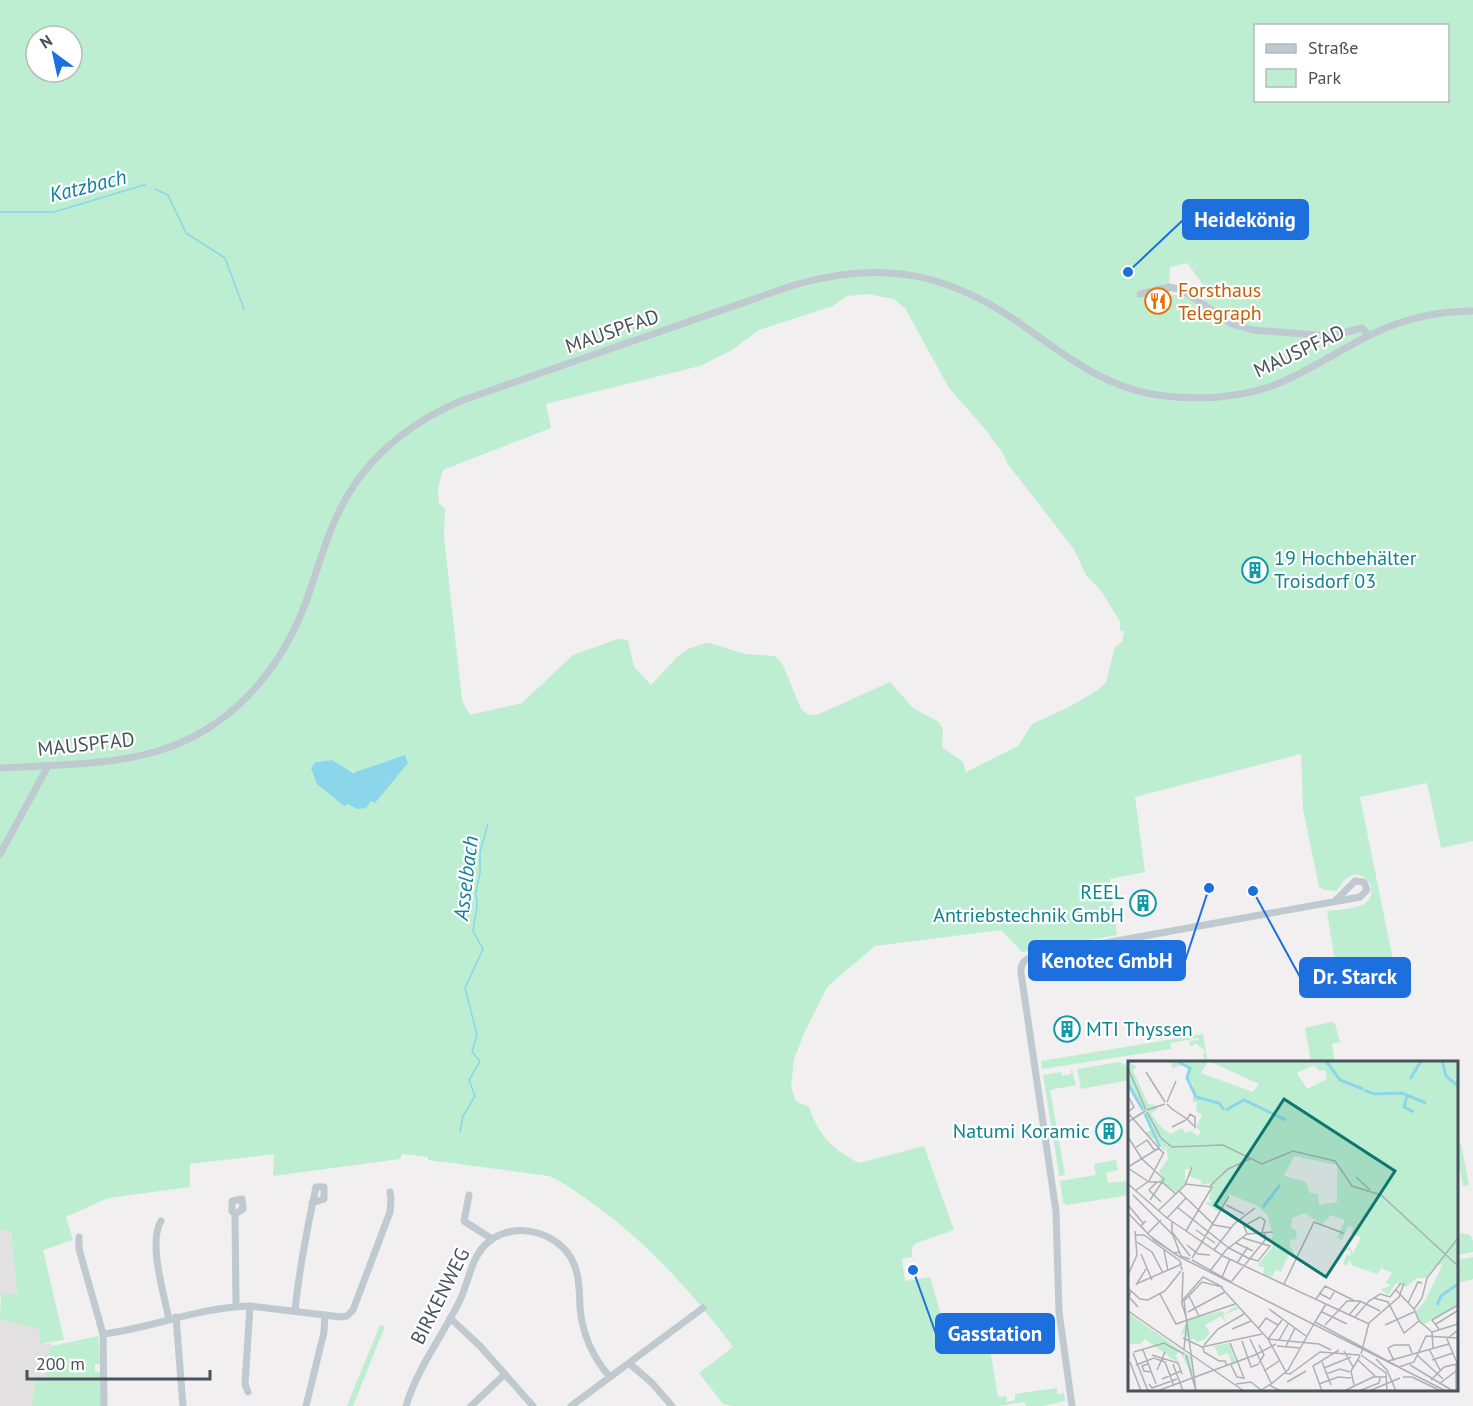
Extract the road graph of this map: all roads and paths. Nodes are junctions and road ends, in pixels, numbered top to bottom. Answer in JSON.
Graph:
{"nodes":[{"id":1,"x":1140,"y":294,"type":"dead end"},
{"id":2,"x":1473,"y":311,"type":"edge"},
{"id":3,"x":1369,"y":336,"type":"junction"},
{"id":4,"x":48,"y":766,"type":"junction"},
{"id":5,"x":0,"y":768,"type":"edge"},
{"id":6,"x":0,"y":855,"type":"edge"},
{"id":7,"x":1335,"y":901,"type":"dead end"},
{"id":8,"x":390,"y":1192,"type":"dead end"},
{"id":9,"x":469,"y":1195,"type":"dead end"},
{"id":10,"x":312,"y":1203,"type":"dead end"},
{"id":11,"x":234,"y":1214,"type":"dead end"},
{"id":12,"x":161,"y":1221,"type":"dead end"},
{"id":13,"x":79,"y":1237,"type":"dead end"},
{"id":14,"x":492,"y":1239,"type":"junction"},
{"id":15,"x":236,"y":1306,"type":"junction"},
{"id":16,"x":250,"y":1306,"type":"junction"},
{"id":17,"x":703,"y":1308,"type":"dead end"},
{"id":18,"x":295,"y":1311,"type":"junction"},
{"id":19,"x":325,"y":1315,"type":"junction"},
{"id":20,"x":172,"y":1318,"type":"junction"},
{"id":21,"x":450,"y":1318,"type":"junction"},
{"id":22,"x":103,"y":1334,"type":"junction"},
{"id":23,"x":630,"y":1364,"type":"junction"},
{"id":24,"x":505,"y":1374,"type":"junction"},
{"id":25,"x":610,"y":1377,"type":"junction"},
{"id":26,"x":249,"y":1392,"type":"dead end"},
{"id":27,"x":104,"y":1406,"type":"edge"},
{"id":28,"x":183,"y":1406,"type":"edge"},
{"id":29,"x":306,"y":1406,"type":"edge"},
{"id":30,"x":406,"y":1406,"type":"edge"},
{"id":31,"x":471,"y":1406,"type":"edge"},
{"id":32,"x":533,"y":1406,"type":"edge"},
{"id":33,"x":571,"y":1406,"type":"edge"},
{"id":34,"x":672,"y":1406,"type":"edge"},
{"id":35,"x":1072,"y":1406,"type":"edge"}],
"edges":[{"from":1,"to":3,"type":"street","name":"MAUSPFAD"},
{"from":2,"to":3,"type":"street","name":"MAUSPFAD"},
{"from":3,"to":4,"type":"street","name":"MAUSPFAD"},
{"from":4,"to":5,"type":"street","name":"MAUSPFAD"},
{"from":4,"to":6,"type":"street"},
{"from":7,"to":35,"type":"street"},
{"from":8,"to":19,"type":"street"},
{"from":9,"to":14,"type":"street"},
{"from":10,"to":18,"type":"street"},
{"from":11,"to":15,"type":"street"},
{"from":12,"to":20,"type":"street"},
{"from":13,"to":22,"type":"street"},
{"from":14,"to":21,"type":"street","name":"BIRKENWEG"},
{"from":14,"to":25,"type":"street","name":"BIRKENWEG"},
{"from":15,"to":16,"type":"street"},
{"from":15,"to":20,"type":"street"},
{"from":16,"to":18,"type":"street"},
{"from":16,"to":26,"type":"street"},
{"from":17,"to":23,"type":"street"},
{"from":18,"to":19,"type":"street"},
{"from":19,"to":29,"type":"street"},
{"from":20,"to":22,"type":"street"},
{"from":20,"to":28,"type":"street"},
{"from":21,"to":24,"type":"street"},
{"from":21,"to":30,"type":"street","name":"BIRKENWEG"},
{"from":22,"to":27,"type":"street"},
{"from":23,"to":25,"type":"street"},
{"from":23,"to":34,"type":"street"},
{"from":24,"to":31,"type":"street"},
{"from":24,"to":32,"type":"street"},
{"from":25,"to":33,"type":"street"}]}
